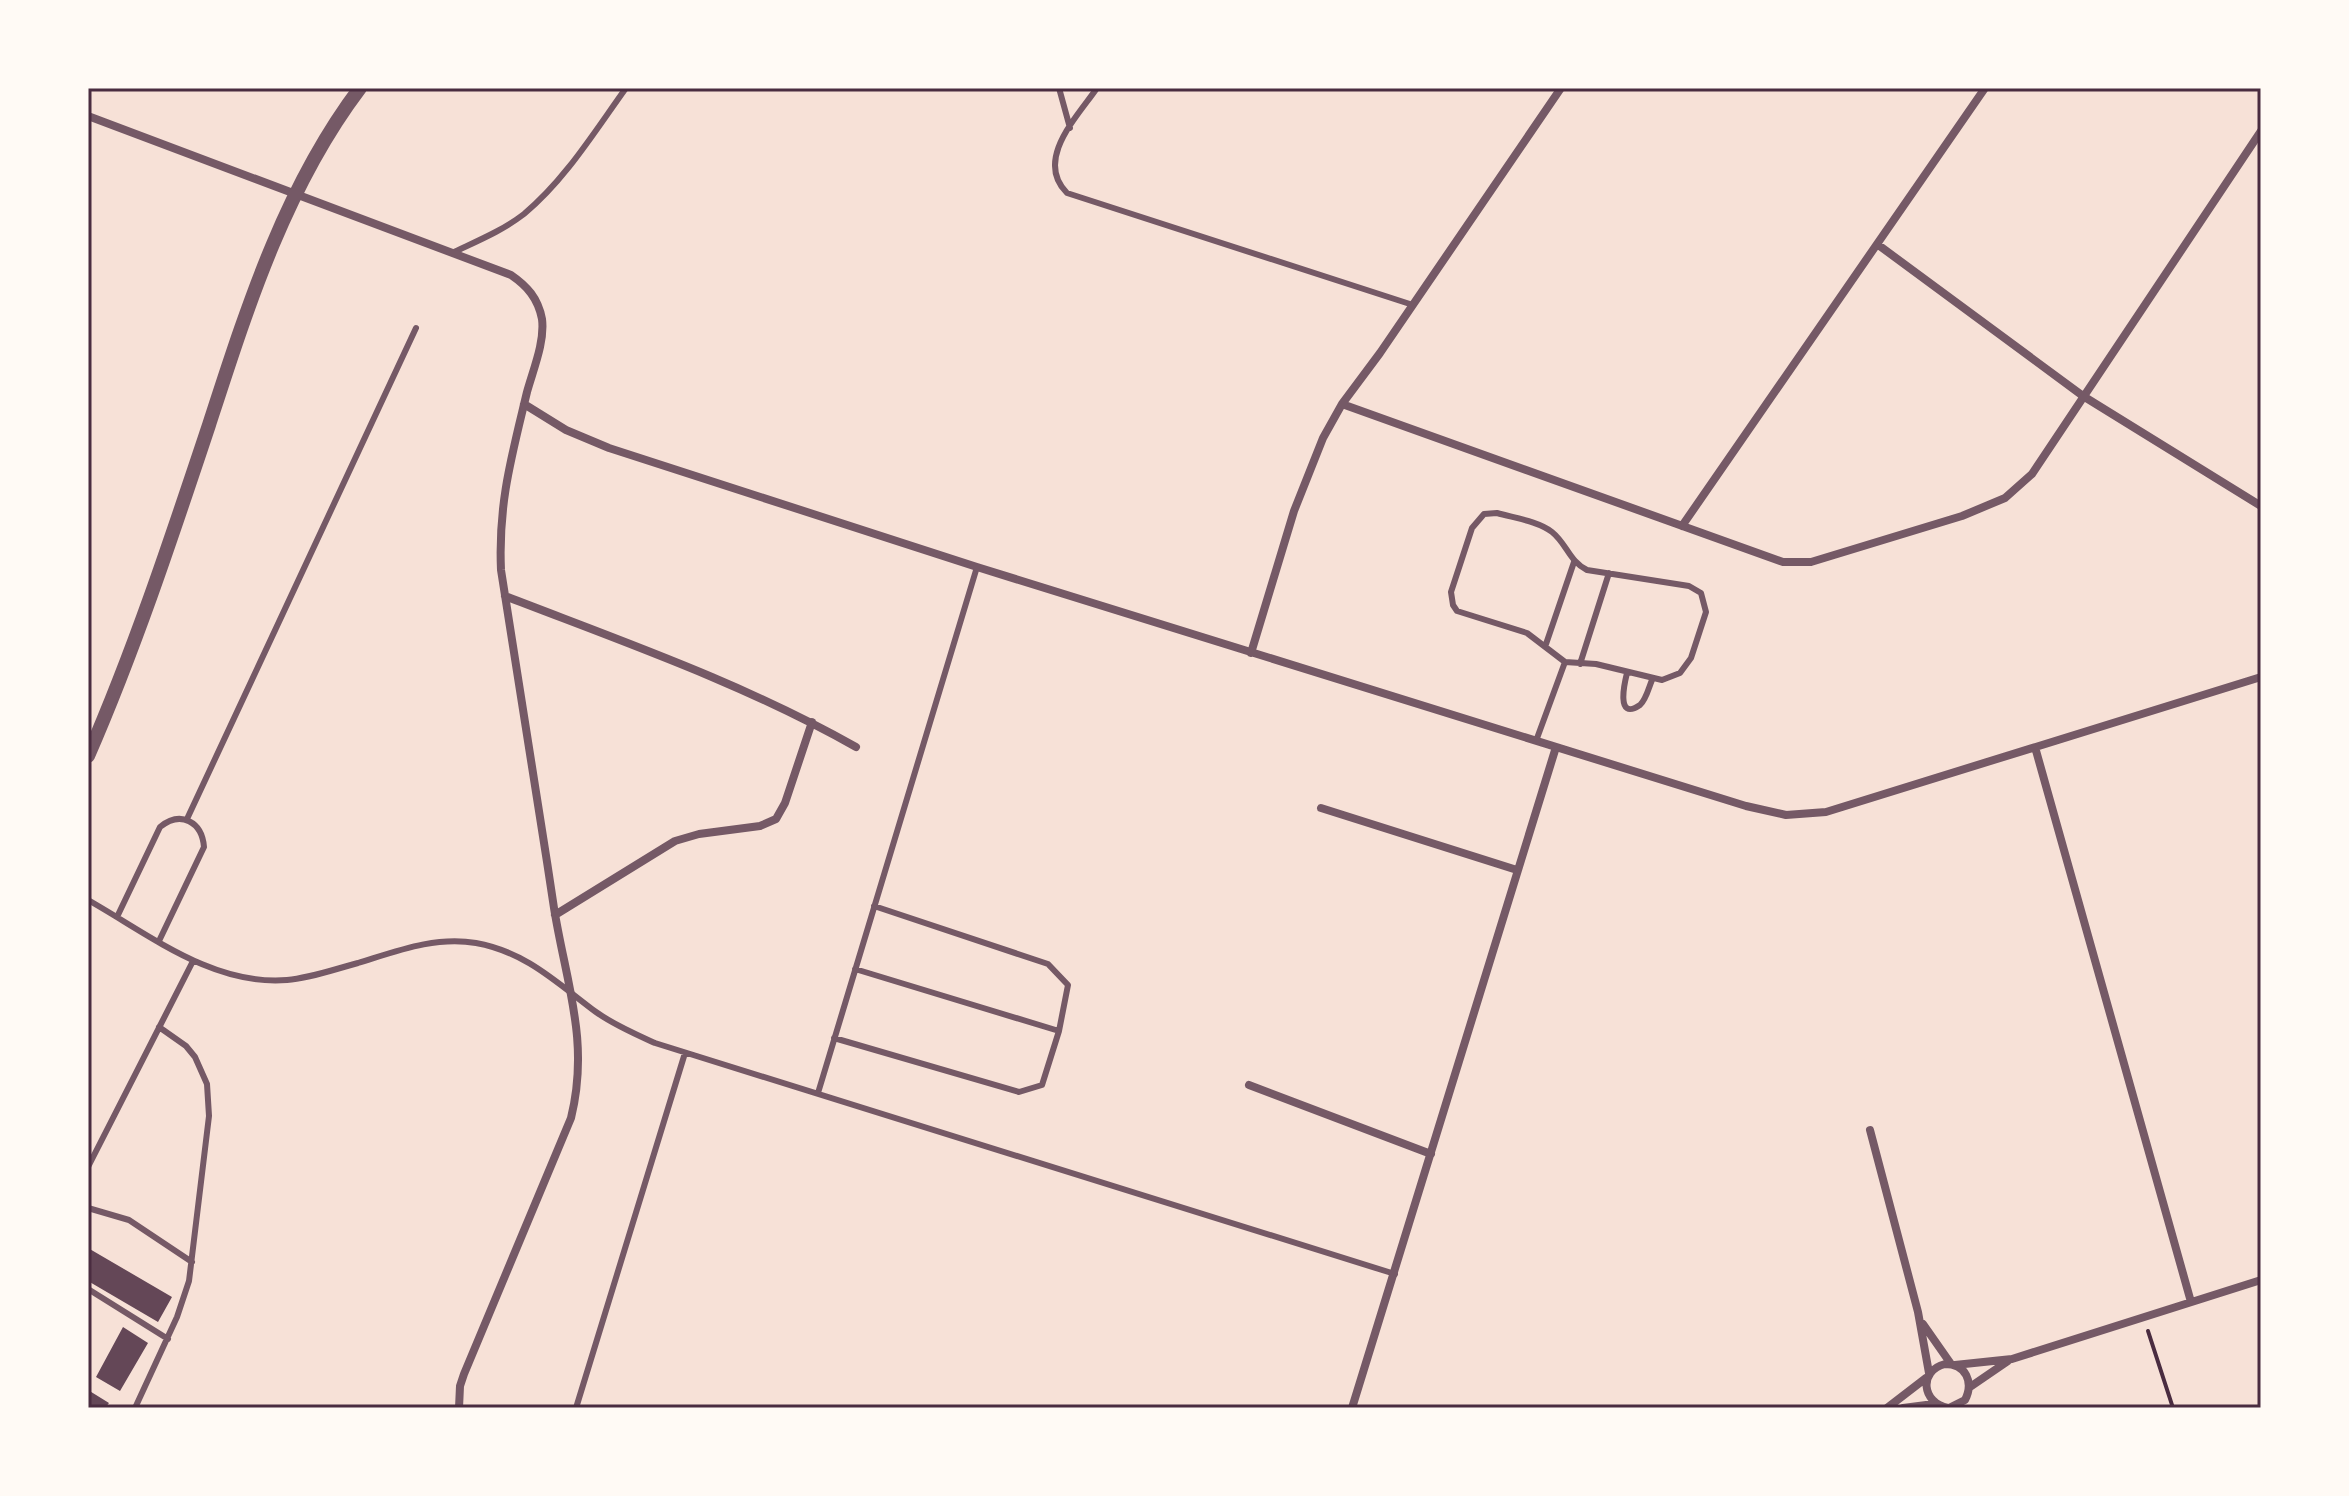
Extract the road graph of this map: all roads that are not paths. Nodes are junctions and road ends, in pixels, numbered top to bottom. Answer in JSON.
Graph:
{"nodes":[{"id":1,"x":360,"y":88,"type":"edge"},
{"id":2,"x":626,"y":88,"type":"edge"},
{"id":3,"x":1059,"y":88,"type":"edge"},
{"id":4,"x":1097,"y":88,"type":"edge"},
{"id":5,"x":1561,"y":88,"type":"edge"},
{"id":6,"x":1985,"y":88,"type":"edge"},
{"id":7,"x":88,"y":116,"type":"edge"},
{"id":8,"x":1070,"y":128,"type":"junction"},
{"id":9,"x":2261,"y":131,"type":"edge"},
{"id":10,"x":295,"y":194,"type":"junction"},
{"id":11,"x":1877,"y":244,"type":"junction"},
{"id":12,"x":452,"y":253,"type":"junction"},
{"id":13,"x":1413,"y":305,"type":"junction"},
{"id":14,"x":416,"y":328,"type":"dead end"},
{"id":15,"x":2083,"y":396,"type":"junction"},
{"id":16,"x":524,"y":404,"type":"junction"},
{"id":17,"x":1342,"y":404,"type":"junction"},
{"id":18,"x":2261,"y":506,"type":"edge"},
{"id":19,"x":1682,"y":526,"type":"junction"},
{"id":20,"x":1574,"y":562,"type":"junction"},
{"id":21,"x":977,"y":567,"type":"junction"},
{"id":22,"x":1609,"y":573,"type":"junction"},
{"id":23,"x":505,"y":596,"type":"junction"},
{"id":24,"x":1545,"y":647,"type":"junction"},
{"id":25,"x":1251,"y":653,"type":"junction"},
{"id":26,"x":1565,"y":662,"type":"junction"},
{"id":27,"x":1580,"y":664,"type":"junction"},
{"id":28,"x":1627,"y":673,"type":"junction"},
{"id":29,"x":2261,"y":677,"type":"edge"},
{"id":30,"x":1652,"y":680,"type":"junction"},
{"id":31,"x":812,"y":722,"type":"junction"},
{"id":32,"x":1536,"y":741,"type":"junction"},
{"id":33,"x":856,"y":747,"type":"dead end"},
{"id":34,"x":1556,"y":747,"type":"junction"},
{"id":35,"x":2035,"y":747,"type":"junction"},
{"id":36,"x":88,"y":756,"type":"edge"},
{"id":37,"x":1321,"y":808,"type":"dead end"},
{"id":38,"x":187,"y":819,"type":"junction"},
{"id":39,"x":1517,"y":870,"type":"junction"},
{"id":40,"x":88,"y":900,"type":"edge"},
{"id":41,"x":874,"y":906,"type":"junction"},
{"id":42,"x":555,"y":915,"type":"junction"},
{"id":43,"x":117,"y":917,"type":"junction"},
{"id":44,"x":159,"y":941,"type":"junction"},
{"id":45,"x":193,"y":961,"type":"junction"},
{"id":46,"x":855,"y":969,"type":"junction"},
{"id":47,"x":570,"y":991,"type":"junction"},
{"id":48,"x":159,"y":1027,"type":"junction"},
{"id":49,"x":1059,"y":1031,"type":"junction"},
{"id":50,"x":834,"y":1038,"type":"junction"},
{"id":51,"x":685,"y":1053,"type":"junction"},
{"id":52,"x":1249,"y":1085,"type":"dead end"},
{"id":53,"x":818,"y":1093,"type":"junction"},
{"id":54,"x":1870,"y":1130,"type":"dead end"},
{"id":55,"x":1431,"y":1154,"type":"junction"},
{"id":56,"x":88,"y":1167,"type":"edge"},
{"id":57,"x":88,"y":1208,"type":"edge"},
{"id":58,"x":192,"y":1262,"type":"junction"},
{"id":59,"x":1395,"y":1274,"type":"junction"},
{"id":60,"x":2261,"y":1280,"type":"edge"},
{"id":61,"x":88,"y":1289,"type":"edge"},
{"id":62,"x":2191,"y":1302,"type":"junction"},
{"id":63,"x":1918,"y":1312,"type":"junction"},
{"id":64,"x":168,"y":1339,"type":"junction"},
{"id":65,"x":2012,"y":1359,"type":"junction"},
{"id":66,"x":1953,"y":1364,"type":"junction"},
{"id":67,"x":1928,"y":1376,"type":"junction"},
{"id":68,"x":1969,"y":1390,"type":"junction"},
{"id":69,"x":1942,"y":1407,"type":"edge"},
{"id":70,"x":135,"y":1408,"type":"edge"},
{"id":71,"x":459,"y":1408,"type":"edge"},
{"id":72,"x":576,"y":1408,"type":"edge"},
{"id":73,"x":1352,"y":1408,"type":"edge"},
{"id":74,"x":1887,"y":1408,"type":"edge"},
{"id":75,"x":1903,"y":1408,"type":"edge"},
{"id":76,"x":1970,"y":1408,"type":"edge"}],
"edges":[{"from":1,"to":10,"type":"street"},
{"from":2,"to":12,"type":"lane"},
{"from":3,"to":8,"type":"lane"},
{"from":4,"to":8,"type":"lane"},
{"from":5,"to":13,"type":"street"},
{"from":6,"to":11,"type":"street"},
{"from":7,"to":10,"type":"street"},
{"from":8,"to":13,"type":"lane"},
{"from":9,"to":15,"type":"street"},
{"from":10,"to":12,"type":"street"},
{"from":10,"to":36,"type":"street"},
{"from":11,"to":15,"type":"street"},
{"from":11,"to":19,"type":"street"},
{"from":12,"to":16,"type":"street"},
{"from":13,"to":17,"type":"street"},
{"from":14,"to":38,"type":"lane"},
{"from":15,"to":18,"type":"street"},
{"from":15,"to":19,"type":"street"},
{"from":16,"to":21,"type":"street"},
{"from":16,"to":23,"type":"street"},
{"from":17,"to":19,"type":"street"},
{"from":17,"to":25,"type":"street"},
{"from":20,"to":22,"type":"lane"},
{"from":20,"to":24,"type":"lane"},
{"from":20,"to":24,"type":"lane"},
{"from":21,"to":25,"type":"street"},
{"from":21,"to":41,"type":"lane"},
{"from":22,"to":27,"type":"lane"},
{"from":22,"to":30,"type":"lane"},
{"from":23,"to":31,"type":"street"},
{"from":23,"to":42,"type":"street"},
{"from":24,"to":26,"type":"lane"},
{"from":25,"to":32,"type":"street"},
{"from":26,"to":27,"type":"lane"},
{"from":26,"to":32,"type":"lane"},
{"from":27,"to":28,"type":"lane"},
{"from":28,"to":30,"type":"lane"},
{"from":28,"to":30,"type":"lane"},
{"from":29,"to":35,"type":"street"},
{"from":31,"to":33,"type":"street"},
{"from":31,"to":42,"type":"street"},
{"from":32,"to":34,"type":"street"},
{"from":34,"to":35,"type":"street"},
{"from":34,"to":39,"type":"street"},
{"from":35,"to":62,"type":"street"},
{"from":37,"to":39,"type":"street"},
{"from":38,"to":43,"type":"lane"},
{"from":38,"to":44,"type":"lane"},
{"from":39,"to":55,"type":"street"},
{"from":40,"to":43,"type":"lane"},
{"from":41,"to":46,"type":"lane"},
{"from":41,"to":49,"type":"lane"},
{"from":42,"to":47,"type":"street"},
{"from":43,"to":44,"type":"lane"},
{"from":44,"to":45,"type":"lane"},
{"from":45,"to":47,"type":"lane"},
{"from":45,"to":48,"type":"lane"},
{"from":46,"to":49,"type":"lane"},
{"from":46,"to":50,"type":"lane"},
{"from":47,"to":51,"type":"lane"},
{"from":47,"to":71,"type":"street"},
{"from":48,"to":56,"type":"lane"},
{"from":48,"to":58,"type":"lane"},
{"from":49,"to":50,"type":"lane"},
{"from":50,"to":53,"type":"lane"},
{"from":51,"to":53,"type":"lane"},
{"from":51,"to":72,"type":"lane"},
{"from":52,"to":55,"type":"street"},
{"from":53,"to":59,"type":"lane"},
{"from":54,"to":63,"type":"street"},
{"from":55,"to":59,"type":"street"},
{"from":57,"to":58,"type":"lane"},
{"from":58,"to":64,"type":"lane"},
{"from":59,"to":73,"type":"street"},
{"from":60,"to":62,"type":"street"},
{"from":61,"to":64,"type":"lane"},
{"from":62,"to":65,"type":"street"},
{"from":63,"to":66,"type":"street"},
{"from":63,"to":67,"type":"street"},
{"from":64,"to":70,"type":"lane"},
{"from":65,"to":66,"type":"street"},
{"from":65,"to":68,"type":"street"},
{"from":66,"to":67,"type":"street"},
{"from":66,"to":68,"type":"street"},
{"from":67,"to":69,"type":"street"},
{"from":67,"to":74,"type":"street"},
{"from":68,"to":69,"type":"street"},
{"from":68,"to":76,"type":"street"},
{"from":69,"to":75,"type":"street"}]}
